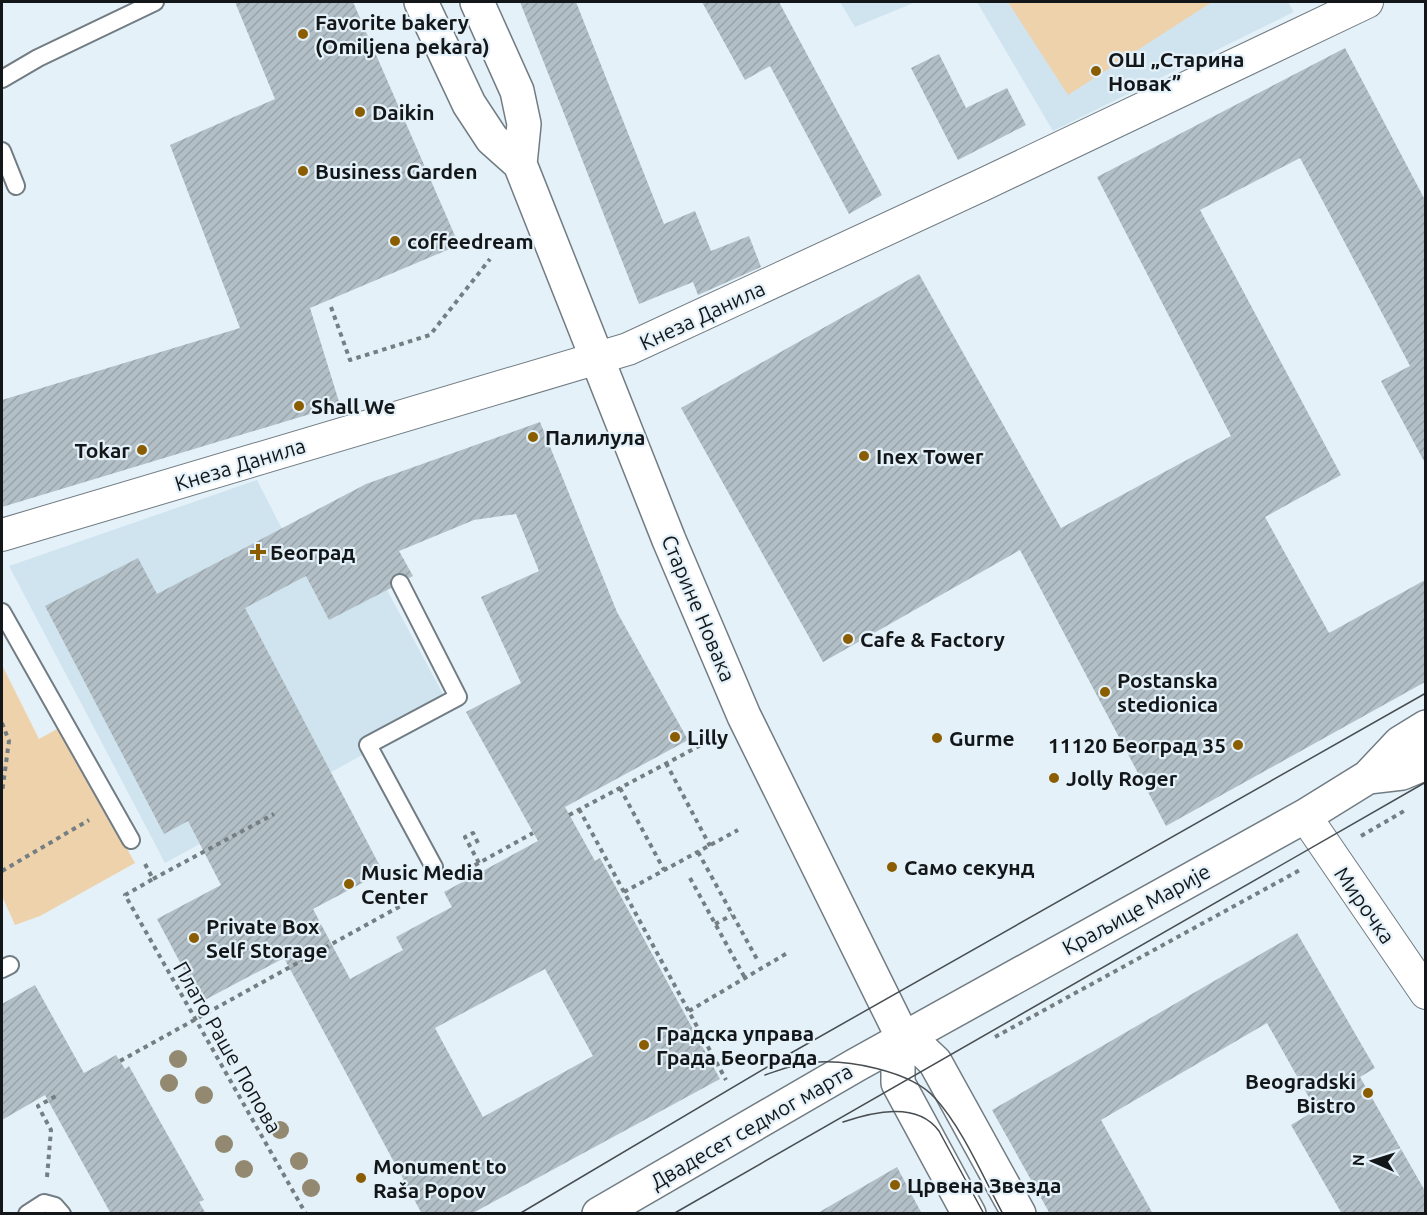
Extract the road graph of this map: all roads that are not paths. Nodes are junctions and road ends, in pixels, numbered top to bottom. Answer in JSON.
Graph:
{"nodes":[{"id":1,"x":155,"y":2,"type":"edge"},
{"id":2,"x":422,"y":2,"type":"edge"},
{"id":3,"x":477,"y":2,"type":"edge"},
{"id":4,"x":1367,"y":2,"type":"edge"},
{"id":5,"x":2,"y":79,"type":"edge"},
{"id":6,"x":2,"y":151,"type":"edge"},
{"id":7,"x":520,"y":164,"type":"junction"},
{"id":8,"x":16,"y":186,"type":"dead end"},
{"id":9,"x":598,"y":359,"type":"junction"},
{"id":10,"x":2,"y":535,"type":"edge"},
{"id":11,"x":400,"y":583,"type":"dead end"},
{"id":12,"x":2,"y":612,"type":"edge"},
{"id":13,"x":1425,"y":727,"type":"edge"},
{"id":14,"x":1425,"y":763,"type":"edge"},
{"id":15,"x":1368,"y":777,"type":"junction"},
{"id":16,"x":1305,"y":816,"type":"junction"},
{"id":17,"x":131,"y":840,"type":"dead end"},
{"id":18,"x":434,"y":867,"type":"dead end"},
{"id":19,"x":1425,"y":993,"type":"edge"},
{"id":20,"x":904,"y":1040,"type":"junction"},
{"id":21,"x":27,"y":1214,"type":"edge"},
{"id":22,"x":62,"y":1214,"type":"edge"},
{"id":23,"x":598,"y":1214,"type":"edge"},
{"id":24,"x":969,"y":1214,"type":"edge"},
{"id":25,"x":1019,"y":1214,"type":"edge"}],
"edges":[{"from":1,"to":5,"type":"lane"},
{"from":2,"to":7,"type":"main road","name":"Старине Новака"},
{"from":3,"to":7,"type":"main road","name":"Старине Новака"},
{"from":4,"to":9,"type":"street","name":"Кнеза Данила"},
{"from":6,"to":8,"type":"lane"},
{"from":7,"to":9,"type":"main road","name":"Старине Новака"},
{"from":9,"to":10,"type":"street","name":"Кнеза Данила"},
{"from":9,"to":20,"type":"main road","name":"Старине Новака"},
{"from":11,"to":18,"type":"lane"},
{"from":12,"to":17,"type":"lane"},
{"from":13,"to":15,"type":"main road","name":"Краљице Марије"},
{"from":14,"to":15,"type":"main road","name":"Краљице Марије"},
{"from":15,"to":16,"type":"main road","name":"Краљице Марије"},
{"from":16,"to":19,"type":"street","name":"Мирочка"},
{"from":16,"to":20,"type":"main road","name":"Краљице Марије"},
{"from":20,"to":23,"type":"main road","name":"Двадесет седмог марта"},
{"from":20,"to":24,"type":"main road"},
{"from":20,"to":25,"type":"main road"},
{"from":21,"to":22,"type":"lane"}]}
